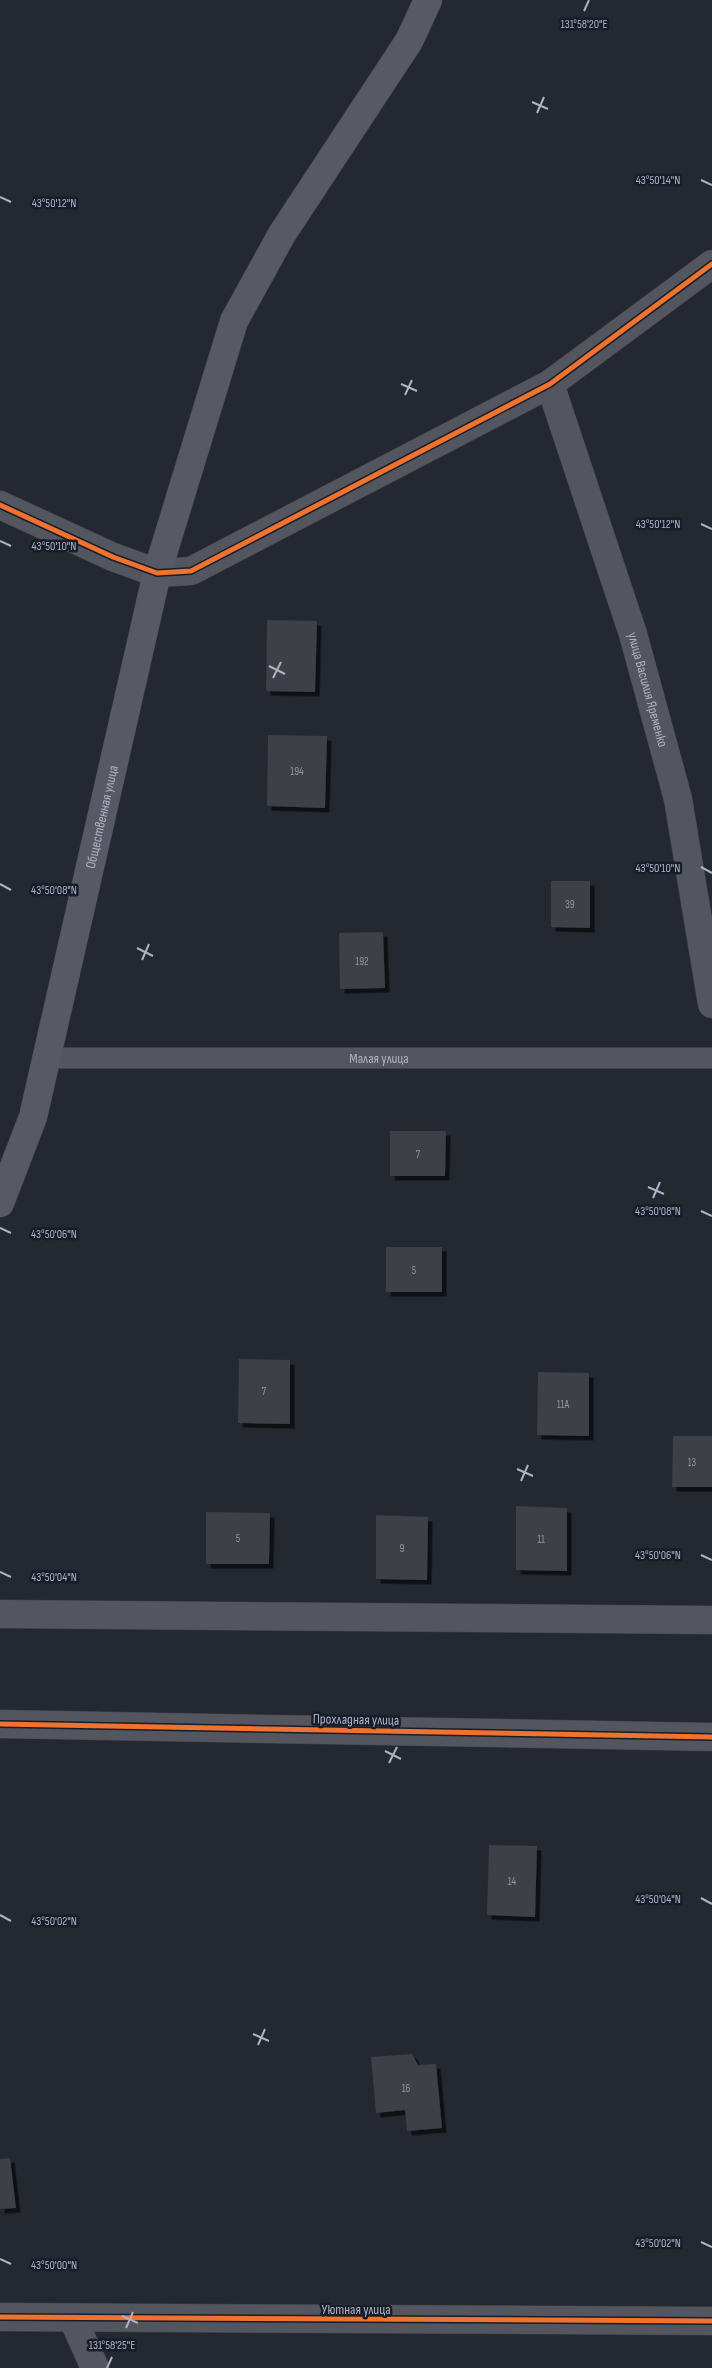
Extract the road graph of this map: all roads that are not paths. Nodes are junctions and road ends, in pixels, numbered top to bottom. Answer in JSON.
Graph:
{"nodes":[{"id":1,"x":428,"y":0,"type":"edge"},
{"id":2,"x":712,"y":264,"type":"edge"},
{"id":3,"x":550,"y":384,"type":"junction"},
{"id":4,"x":0,"y":505,"type":"edge"},
{"id":5,"x":158,"y":573,"type":"junction"},
{"id":6,"x":712,"y":1004,"type":"edge"},
{"id":7,"x":45,"y":1058,"type":"junction"},
{"id":8,"x":712,"y":1058,"type":"edge"},
{"id":9,"x":0,"y":1203,"type":"edge"},
{"id":10,"x":0,"y":1614,"type":"edge"},
{"id":11,"x":712,"y":1620,"type":"edge"},
{"id":12,"x":0,"y":1724,"type":"edge"},
{"id":13,"x":712,"y":1736,"type":"edge"},
{"id":14,"x":0,"y":2317,"type":"edge"},
{"id":15,"x":73,"y":2319,"type":"junction"},
{"id":16,"x":712,"y":2321,"type":"edge"},
{"id":17,"x":95,"y":2368,"type":"edge"}],
"edges":[{"from":1,"to":5,"type":"main road","name":"Общественная улица"},
{"from":2,"to":3,"type":"street"},
{"from":3,"to":5,"type":"street"},
{"from":3,"to":6,"type":"street","name":"улица Василия Яременко"},
{"from":4,"to":5,"type":"street"},
{"from":5,"to":7,"type":"main road","name":"Общественная улица"},
{"from":7,"to":8,"type":"lane","name":"Малая улица"},
{"from":7,"to":9,"type":"main road","name":"Общественная улица"},
{"from":10,"to":11,"type":"street"},
{"from":12,"to":13,"type":"street","name":"Прохладная улица"},
{"from":14,"to":15,"type":"street","name":"Уютная улица"},
{"from":15,"to":16,"type":"street","name":"Уютная улица"},
{"from":15,"to":17,"type":"street"}]}
